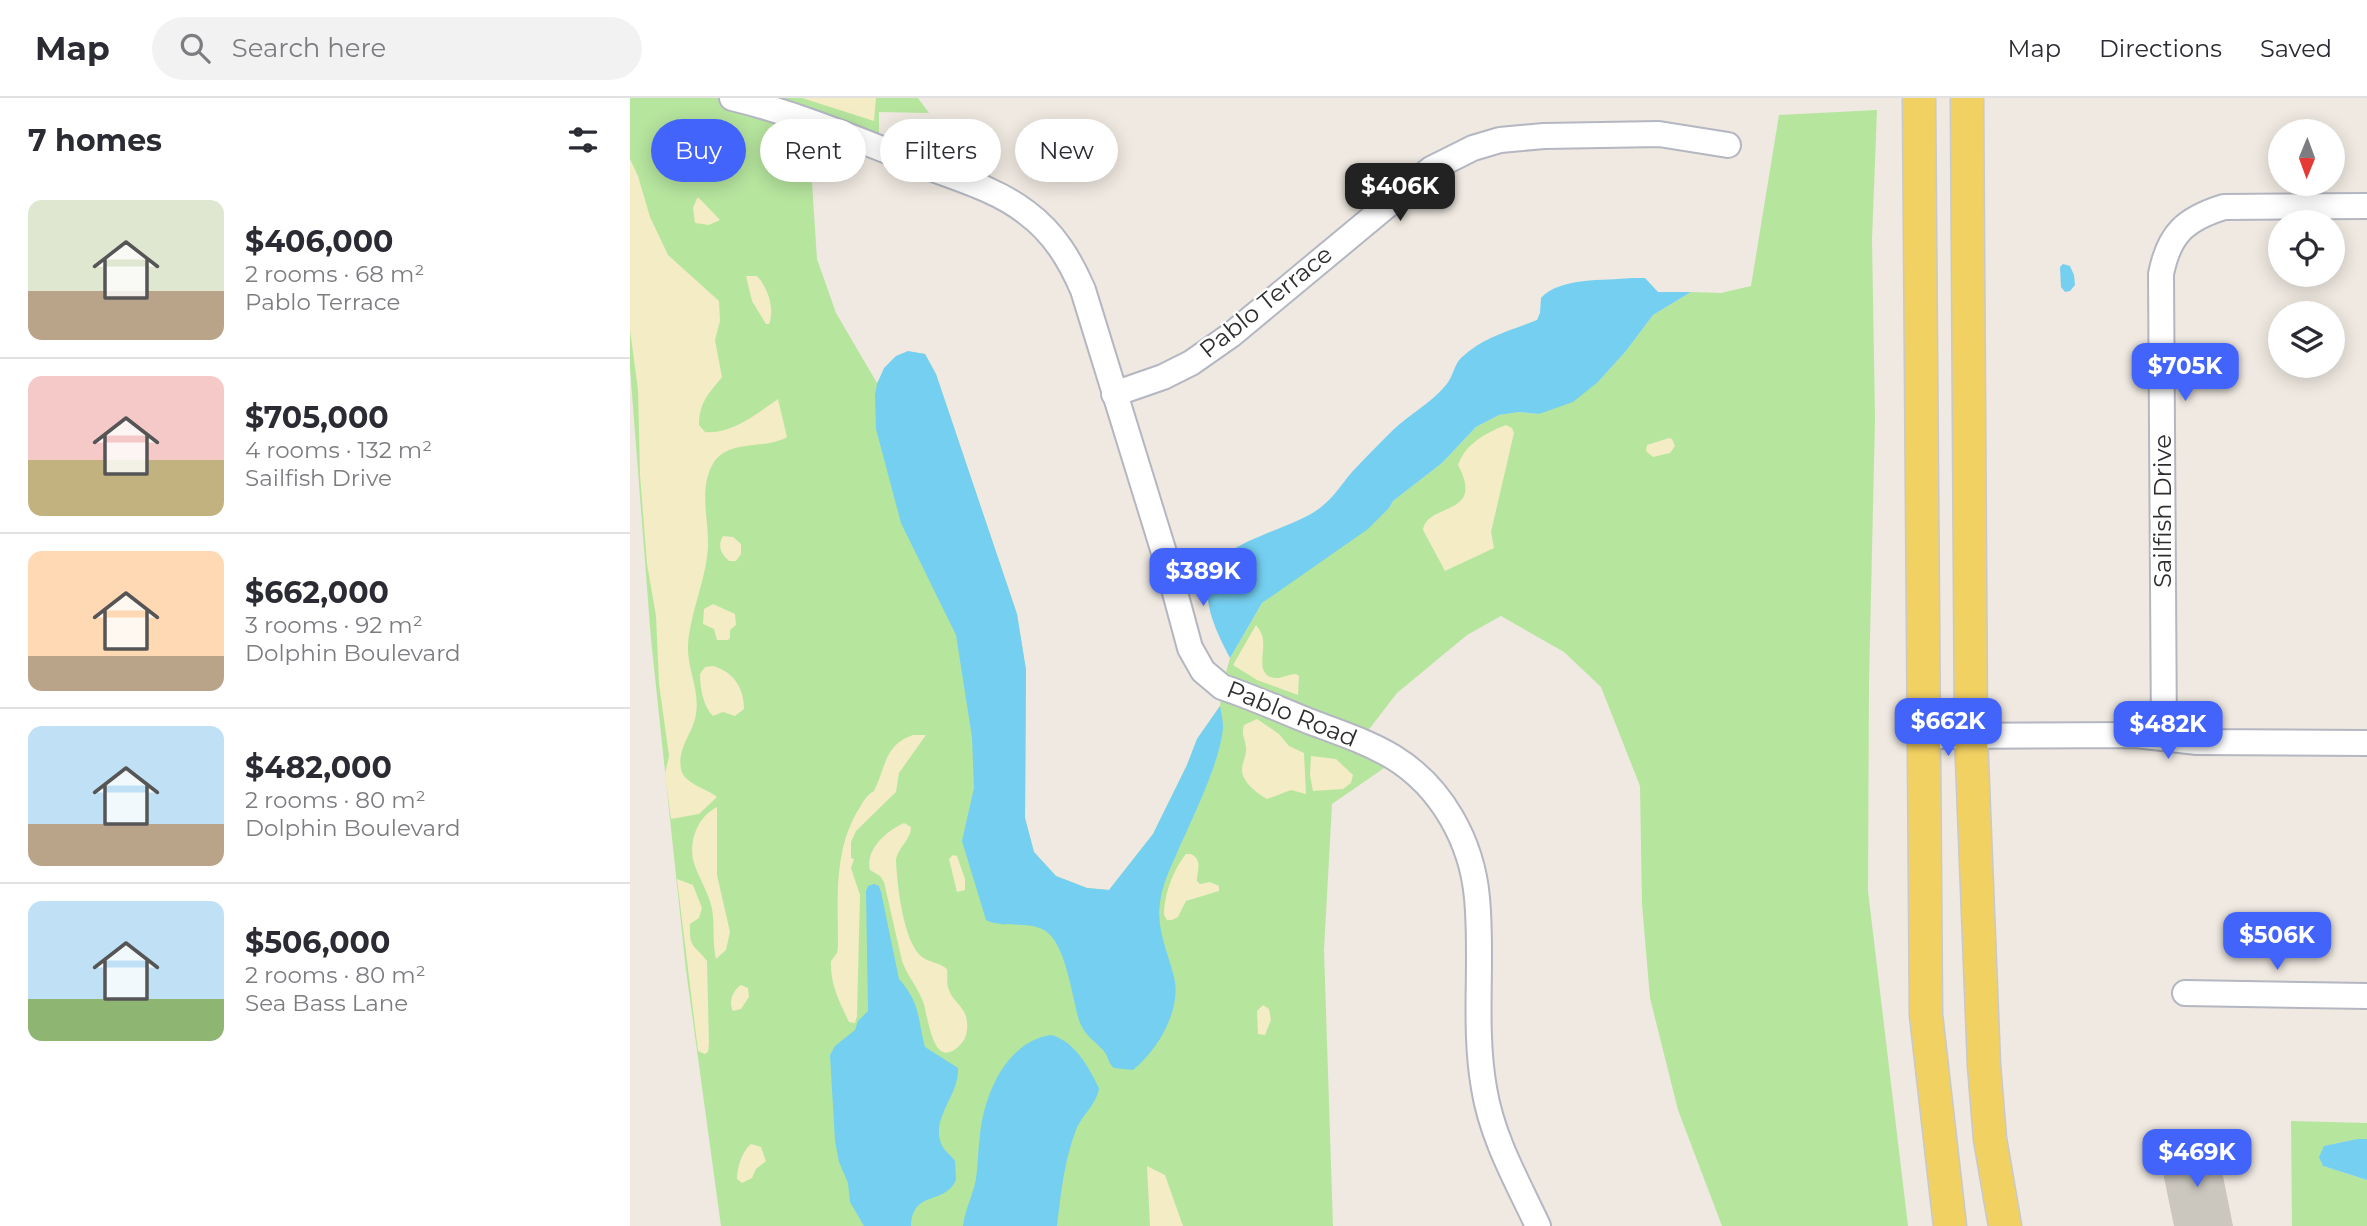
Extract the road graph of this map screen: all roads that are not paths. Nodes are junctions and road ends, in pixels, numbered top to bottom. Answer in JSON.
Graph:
{"nodes":[{"id":1,"x":732,"y":98,"type":"edge"},
{"id":2,"x":1919,"y":98,"type":"edge"},
{"id":3,"x":1967,"y":98,"type":"edge"},
{"id":4,"x":1728,"y":145,"type":"dead end"},
{"id":5,"x":2367,"y":206,"type":"edge"},
{"id":6,"x":1968,"y":217,"type":"junction"},
{"id":7,"x":1920,"y":218,"type":"junction"},
{"id":8,"x":1114,"y":394,"type":"junction"},
{"id":9,"x":1971,"y":735,"type":"junction"},
{"id":10,"x":1924,"y":736,"type":"junction"},
{"id":11,"x":2164,"y":738,"type":"junction"},
{"id":12,"x":2367,"y":743,"type":"edge"},
{"id":13,"x":2185,"y":993,"type":"dead end"},
{"id":14,"x":2367,"y":996,"type":"edge"},
{"id":15,"x":1538,"y":1226,"type":"edge"},
{"id":16,"x":1950,"y":1226,"type":"edge"},
{"id":17,"x":2006,"y":1226,"type":"edge"}],
"edges":[{"from":1,"to":8,"type":"street","name":"Pablo Road"},
{"from":2,"to":7,"type":"main road"},
{"from":3,"to":6,"type":"main road"},
{"from":4,"to":8,"type":"street","name":"Pablo Terrace"},
{"from":5,"to":11,"type":"street","name":"Sailfish Drive"},
{"from":6,"to":7,"type":"main road"},
{"from":6,"to":9,"type":"main road"},
{"from":7,"to":10,"type":"main road"},
{"from":8,"to":15,"type":"street","name":"Pablo Road"},
{"from":9,"to":10,"type":"street"},
{"from":9,"to":11,"type":"street"},
{"from":9,"to":17,"type":"main road"},
{"from":10,"to":16,"type":"main road"},
{"from":11,"to":12,"type":"street"},
{"from":13,"to":14,"type":"street"}]}
